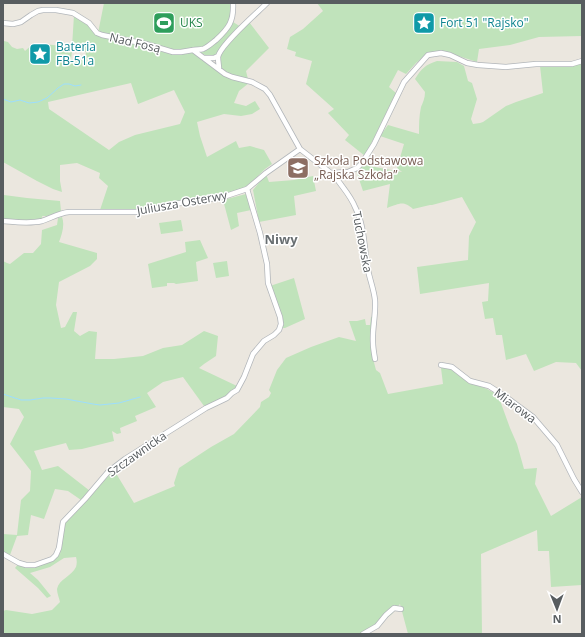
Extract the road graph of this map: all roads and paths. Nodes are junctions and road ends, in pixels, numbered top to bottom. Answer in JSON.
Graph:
{"nodes":[{"id":1,"x":232,"y":3,"type":"edge"},
{"id":2,"x":267,"y":3,"type":"edge"},
{"id":3,"x":3,"y":23,"type":"edge"},
{"id":4,"x":193,"y":50,"type":"junction"},
{"id":5,"x":218,"y":56,"type":"junction"},
{"id":6,"x":204,"y":58,"type":"junction"},
{"id":7,"x":582,"y":61,"type":"edge"},
{"id":8,"x":219,"y":69,"type":"junction"},
{"id":9,"x":300,"y":149,"type":"junction"},
{"id":10,"x":333,"y":173,"type":"junction"},
{"id":11,"x":247,"y":189,"type":"junction"},
{"id":12,"x":3,"y":221,"type":"edge"},
{"id":13,"x":375,"y":358,"type":"dead end"},
{"id":14,"x":441,"y":365,"type":"dead end"},
{"id":15,"x":582,"y":492,"type":"edge"},
{"id":16,"x":3,"y":554,"type":"edge"},
{"id":17,"x":400,"y":609,"type":"dead end"},
{"id":18,"x":364,"y":634,"type":"edge"}],
"edges":[{"from":1,"to":4,"type":"street","name":"Nad Fosą"},
{"from":2,"to":5,"type":"street"},
{"from":3,"to":4,"type":"street","name":"Nad Fosą"},
{"from":4,"to":6,"type":"street"},
{"from":5,"to":6,"type":"street"},
{"from":5,"to":8,"type":"street"},
{"from":6,"to":8,"type":"street"},
{"from":7,"to":10,"type":"street"},
{"from":8,"to":9,"type":"street","name":"Tuchowska"},
{"from":9,"to":10,"type":"street","name":"Tuchowska"},
{"from":9,"to":11,"type":"street","name":"Juliusza Osterwy"},
{"from":10,"to":13,"type":"street","name":"Tuchowska"},
{"from":11,"to":12,"type":"street","name":"Juliusza Osterwy"},
{"from":11,"to":16,"type":"street","name":"Szczawnicka"},
{"from":14,"to":15,"type":"street","name":"Miarowa"},
{"from":17,"to":18,"type":"street"}]}
